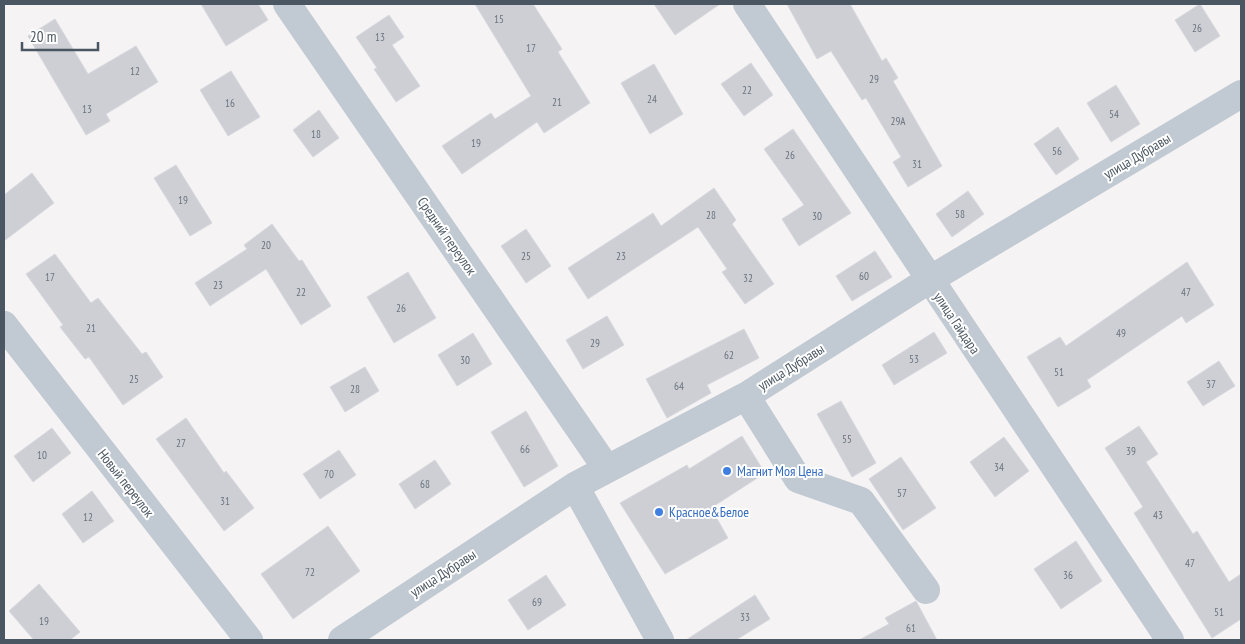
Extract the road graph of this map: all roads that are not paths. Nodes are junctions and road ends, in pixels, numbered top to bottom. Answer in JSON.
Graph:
{"nodes":[{"id":1,"x":287,"y":4,"type":"edge"},
{"id":2,"x":747,"y":4,"type":"edge"},
{"id":3,"x":1241,"y":94,"type":"edge"},
{"id":4,"x":929,"y":280,"type":"junction"},
{"id":5,"x":4,"y":325,"type":"edge"},
{"id":6,"x":746,"y":396,"type":"junction"},
{"id":7,"x":607,"y":469,"type":"junction"},
{"id":8,"x":575,"y":486,"type":"junction"},
{"id":9,"x":926,"y":590,"type":"dead end"},
{"id":10,"x":249,"y":640,"type":"edge"},
{"id":11,"x":342,"y":640,"type":"edge"},
{"id":12,"x":660,"y":640,"type":"edge"},
{"id":13,"x":1170,"y":640,"type":"edge"}],
"edges":[{"from":1,"to":7,"type":"street","name":"Средний переулок"},
{"from":2,"to":4,"type":"street","name":"улица Гайдара"},
{"from":3,"to":4,"type":"street","name":"улица Дубравы"},
{"from":4,"to":6,"type":"street","name":"улица Дубравы"},
{"from":4,"to":13,"type":"street","name":"улица Гайдара"},
{"from":5,"to":10,"type":"street","name":"Новый переулок"},
{"from":6,"to":7,"type":"street","name":"улица Дубравы"},
{"from":6,"to":9,"type":"street"},
{"from":7,"to":8,"type":"street","name":"улица Дубравы"},
{"from":8,"to":11,"type":"street","name":"улица Дубравы"},
{"from":8,"to":12,"type":"street"}]}
